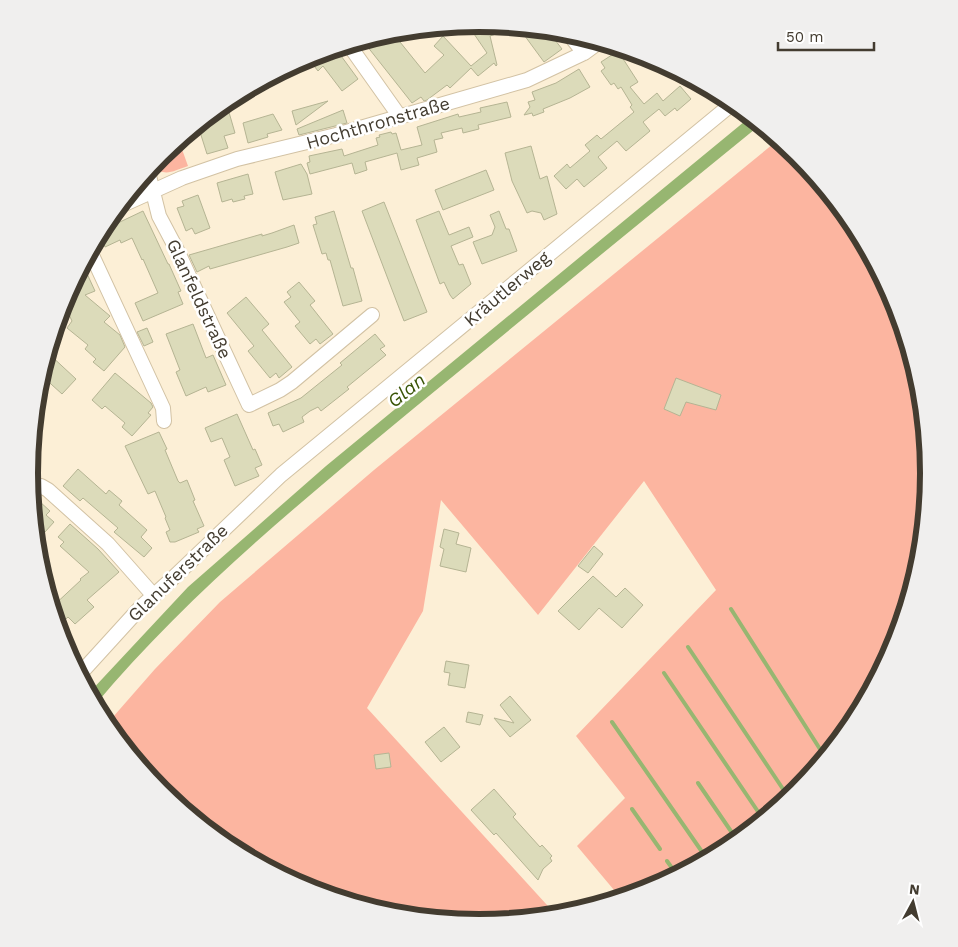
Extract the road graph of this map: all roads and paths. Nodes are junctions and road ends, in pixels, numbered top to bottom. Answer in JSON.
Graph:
{"nodes":[{"id":1,"x":577,"y":44,"type":"edge"},
{"id":2,"x":591,"y":48,"type":"edge"},
{"id":3,"x":353,"y":51,"type":"edge"},
{"id":4,"x":584,"y":53,"type":"junction"},
{"id":5,"x":726,"y":109,"type":"edge"},
{"id":6,"x":400,"y":117,"type":"junction"},
{"id":7,"x":150,"y":180,"type":"edge"},
{"id":8,"x":152,"y":192,"type":"junction"},
{"id":9,"x":133,"y":200,"type":"edge"},
{"id":10,"x":94,"y":259,"type":"edge"},
{"id":11,"x":372,"y":315,"type":"dead end"},
{"id":12,"x":164,"y":421,"type":"dead end"},
{"id":13,"x":281,"y":475,"type":"joint"},
{"id":14,"x":38,"y":487,"type":"edge"},
{"id":15,"x":154,"y":596,"type":"junction"},
{"id":16,"x":84,"y":670,"type":"edge"}],
"edges":[{"from":1,"to":4,"type":"street"},
{"from":2,"to":4,"type":"street","name":"Hochthronstraße"},
{"from":3,"to":6,"type":"street"},
{"from":4,"to":6,"type":"street","name":"Hochthronstraße"},
{"from":5,"to":13,"type":"street","name":"Kräutlerweg"},
{"from":6,"to":8,"type":"street","name":"Hochthronstraße"},
{"from":7,"to":8,"type":"street","name":"Glanfeldstraße"},
{"from":8,"to":9,"type":"street"},
{"from":8,"to":11,"type":"street","name":"Glanfeldstraße"},
{"from":10,"to":12,"type":"street"},
{"from":13,"to":15,"type":"street","name":"Glanuferstraße"},
{"from":14,"to":15,"type":"street"},
{"from":15,"to":16,"type":"street","name":"Glanuferstraße"}]}
